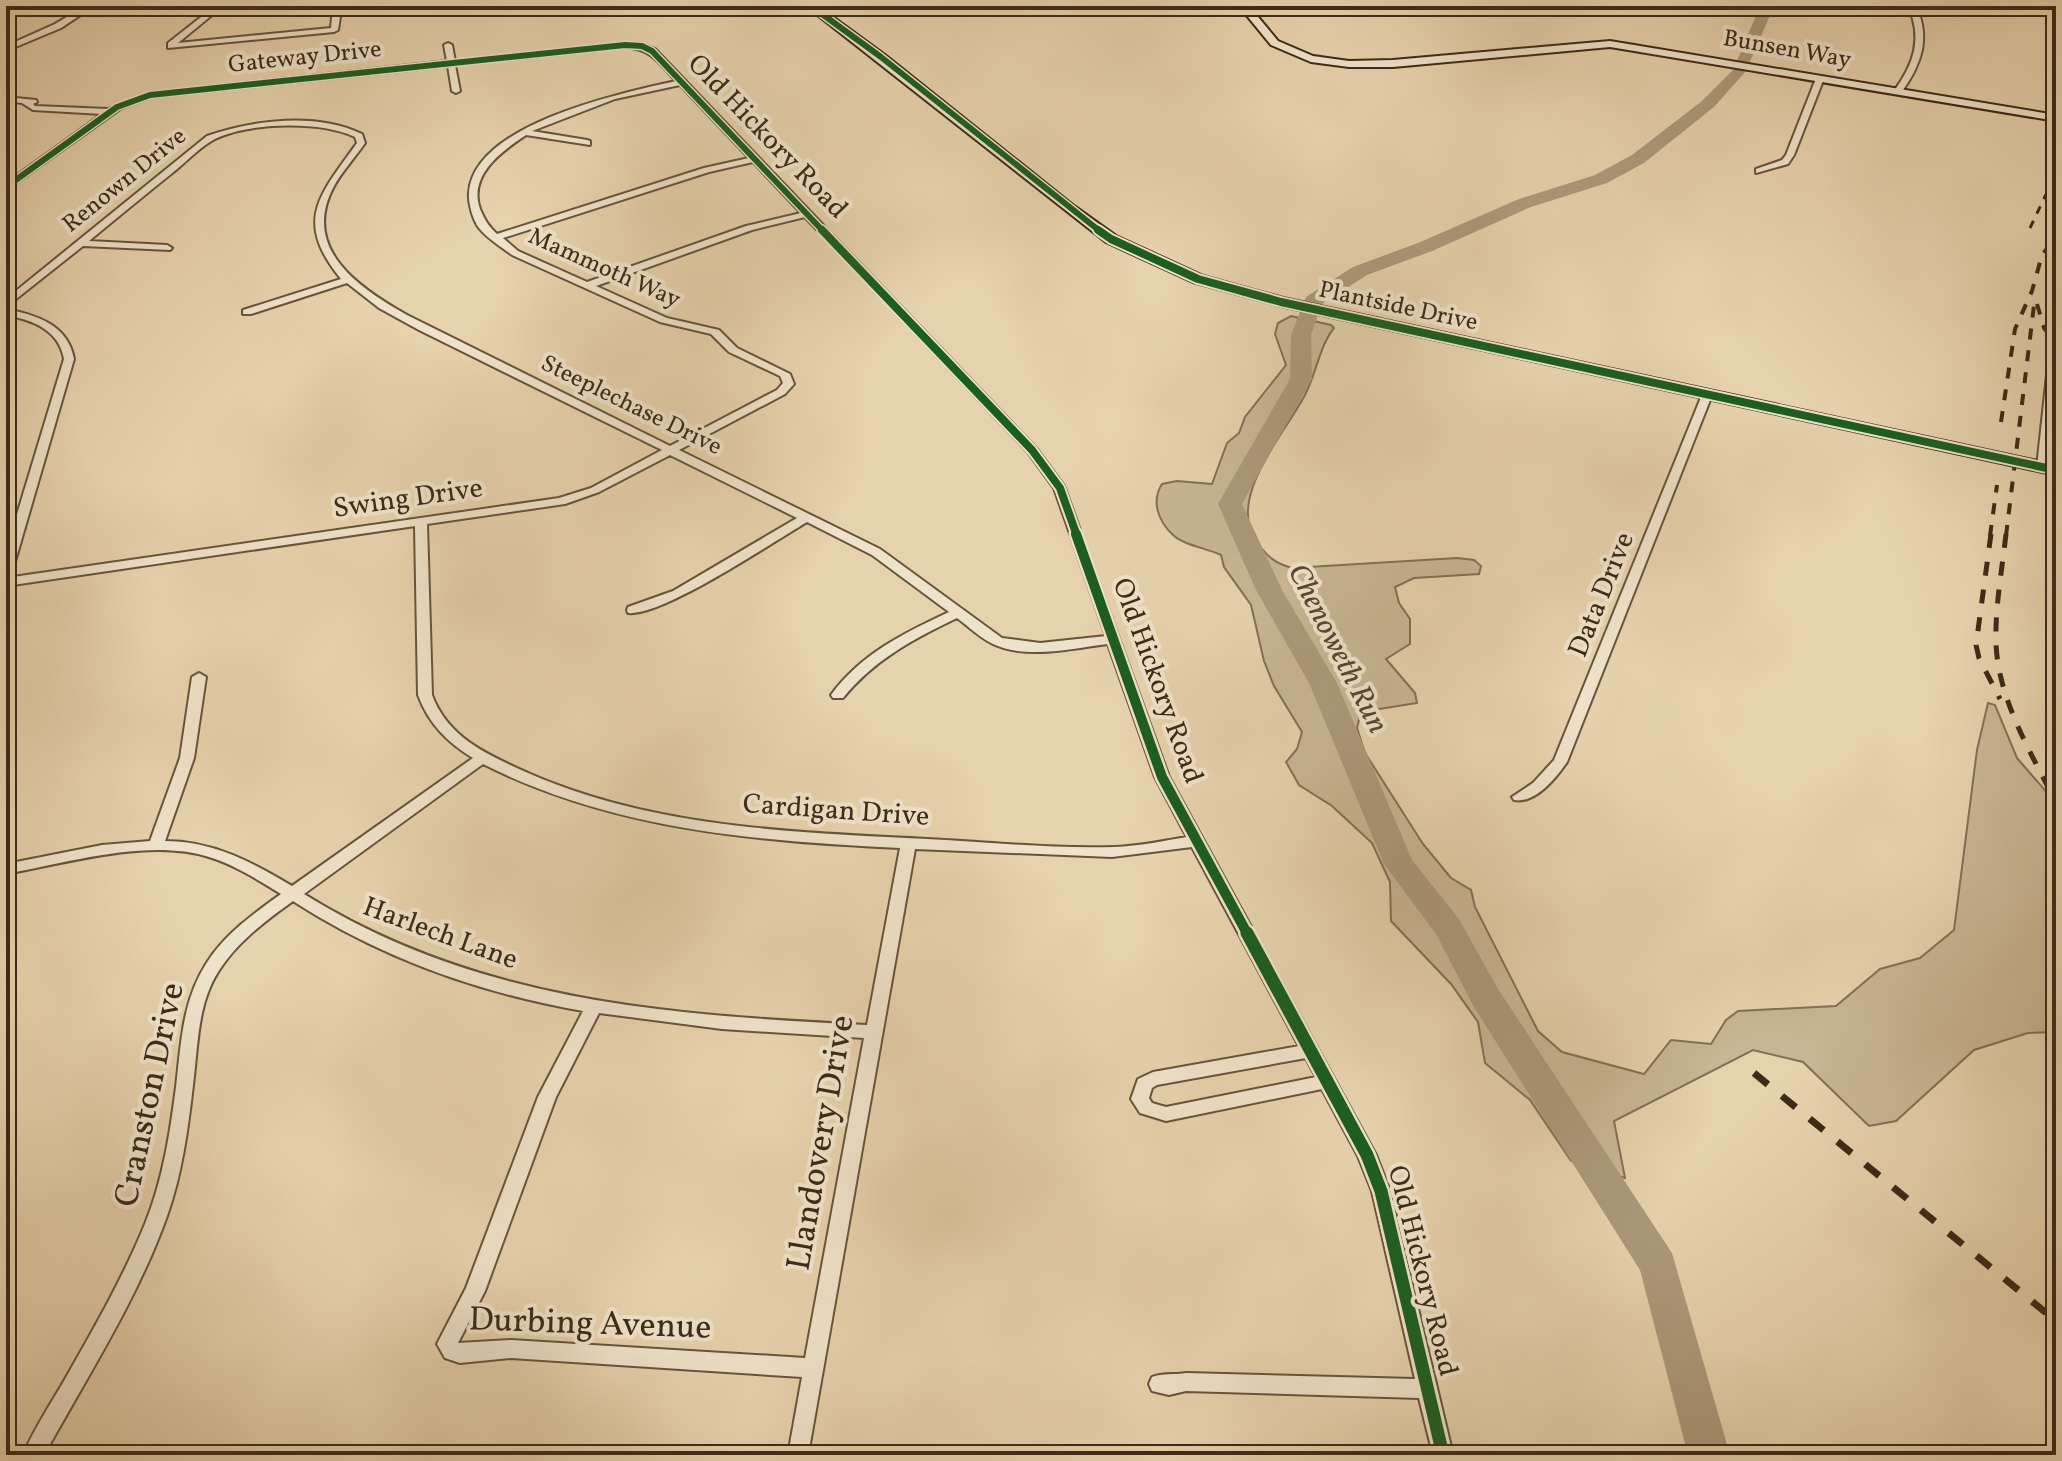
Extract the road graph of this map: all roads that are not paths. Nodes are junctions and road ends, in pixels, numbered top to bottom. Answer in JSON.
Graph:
{"nodes":[{"id":1,"x":90,"y":6,"type":"edge"},
{"id":2,"x":219,"y":6,"type":"edge"},
{"id":3,"x":345,"y":6,"type":"edge"},
{"id":4,"x":811,"y":6,"type":"edge"},
{"id":5,"x":1244,"y":6,"type":"edge"},
{"id":6,"x":1912,"y":6,"type":"edge"},
{"id":7,"x":448,"y":45,"type":"dead end"},
{"id":8,"x":636,"y":45,"type":"joint"},
{"id":9,"x":6,"y":49,"type":"edge"},
{"id":10,"x":452,"y":63,"type":"junction"},
{"id":11,"x":1820,"y":78,"type":"junction"},
{"id":12,"x":682,"y":82,"type":"junction"},
{"id":13,"x":456,"y":91,"type":"dead end"},
{"id":14,"x":1898,"y":91,"type":"junction"},
{"id":15,"x":6,"y":99,"type":"edge"},
{"id":16,"x":110,"y":112,"type":"junction"},
{"id":17,"x":2056,"y":118,"type":"edge"},
{"id":18,"x":285,"y":126,"type":"joint"},
{"id":19,"x":524,"y":132,"type":"junction"},
{"id":20,"x":587,"y":143,"type":"dead end"},
{"id":21,"x":755,"y":159,"type":"junction"},
{"id":22,"x":1759,"y":171,"type":"dead end"},
{"id":23,"x":6,"y":187,"type":"edge"},
{"id":24,"x":808,"y":214,"type":"junction"},
{"id":25,"x":494,"y":238,"type":"junction"},
{"id":26,"x":80,"y":243,"type":"junction"},
{"id":27,"x":167,"y":248,"type":"dead end"},
{"id":28,"x":347,"y":280,"type":"junction"},
{"id":29,"x":588,"y":285,"type":"junction"},
{"id":30,"x":6,"y":304,"type":"edge"},
{"id":31,"x":6,"y":312,"type":"edge"},
{"id":32,"x":247,"y":312,"type":"dead end"},
{"id":33,"x":2056,"y":338,"type":"edge"},
{"id":34,"x":789,"y":384,"type":"joint"},
{"id":35,"x":1707,"y":395,"type":"junction"},
{"id":36,"x":673,"y":451,"type":"junction"},
{"id":37,"x":2050,"y":468,"type":"edge"},
{"id":38,"x":807,"y":517,"type":"junction"},
{"id":39,"x":421,"y":522,"type":"junction"},
{"id":40,"x":6,"y":572,"type":"edge"},
{"id":41,"x":6,"y":582,"type":"edge"},
{"id":42,"x":633,"y":610,"type":"dead end"},
{"id":43,"x":958,"y":612,"type":"junction"},
{"id":44,"x":1114,"y":639,"type":"junction"},
{"id":45,"x":199,"y":677,"type":"dead end"},
{"id":46,"x":838,"y":695,"type":"dead end"},
{"id":47,"x":483,"y":757,"type":"junction"},
{"id":48,"x":1519,"y":797,"type":"dead end"},
{"id":49,"x":1196,"y":841,"type":"junction"},
{"id":50,"x":908,"y":843,"type":"junction"},
{"id":51,"x":156,"y":846,"type":"junction"},
{"id":52,"x":6,"y":869,"type":"edge"},
{"id":53,"x":290,"y":895,"type":"junction"},
{"id":54,"x":593,"y":1008,"type":"junction"},
{"id":55,"x":875,"y":1032,"type":"junction"},
{"id":56,"x":1311,"y":1050,"type":"junction"},
{"id":57,"x":1328,"y":1081,"type":"junction"},
{"id":58,"x":814,"y":1368,"type":"junction"},
{"id":59,"x":1159,"y":1384,"type":"dead end"},
{"id":60,"x":1428,"y":1389,"type":"junction"},
{"id":61,"x":33,"y":1455,"type":"edge"},
{"id":62,"x":798,"y":1455,"type":"edge"},
{"id":63,"x":1443,"y":1455,"type":"edge"}],
"edges":[{"from":1,"to":9,"type":"street"},
{"from":2,"to":3,"type":"street"},
{"from":4,"to":35,"type":"street","name":"Plantside Drive"},
{"from":5,"to":11,"type":"street","name":"Bunsen Way"},
{"from":6,"to":14,"type":"street"},
{"from":7,"to":10,"type":"street"},
{"from":8,"to":10,"type":"street","name":"Gateway Drive"},
{"from":8,"to":12,"type":"street","name":"Old Hickory Road"},
{"from":10,"to":13,"type":"street"},
{"from":10,"to":16,"type":"street","name":"Gateway Drive"},
{"from":11,"to":14,"type":"street","name":"Bunsen Way"},
{"from":11,"to":22,"type":"street"},
{"from":12,"to":19,"type":"street","name":"Mammoth Way"},
{"from":12,"to":21,"type":"street","name":"Old Hickory Road"},
{"from":14,"to":17,"type":"street","name":"Bunsen Way"},
{"from":15,"to":16,"type":"street"},
{"from":16,"to":23,"type":"street","name":"Gateway Drive"},
{"from":18,"to":26,"type":"street","name":"Renown Drive"},
{"from":18,"to":28,"type":"street","name":"Steeplechase Drive"},
{"from":19,"to":20,"type":"street"},
{"from":19,"to":25,"type":"street","name":"Mammoth Way"},
{"from":21,"to":24,"type":"street","name":"Old Hickory Road"},
{"from":21,"to":25,"type":"street"},
{"from":24,"to":29,"type":"street"},
{"from":24,"to":44,"type":"street","name":"Old Hickory Road"},
{"from":25,"to":29,"type":"street","name":"Mammoth Way"},
{"from":26,"to":27,"type":"street"},
{"from":26,"to":30,"type":"street","name":"Renown Drive"},
{"from":28,"to":32,"type":"street"},
{"from":28,"to":36,"type":"street","name":"Steeplechase Drive"},
{"from":29,"to":34,"type":"street","name":"Mammoth Way"},
{"from":31,"to":40,"type":"street"},
{"from":33,"to":37,"type":"street"},
{"from":34,"to":36,"type":"street","name":"Swing Drive"},
{"from":35,"to":37,"type":"street","name":"Plantside Drive"},
{"from":35,"to":48,"type":"street","name":"Data Drive"},
{"from":36,"to":38,"type":"street","name":"Steeplechase Drive"},
{"from":36,"to":39,"type":"street","name":"Swing Drive"},
{"from":38,"to":42,"type":"street"},
{"from":38,"to":43,"type":"street","name":"Steeplechase Drive"},
{"from":39,"to":41,"type":"street","name":"Swing Drive"},
{"from":39,"to":47,"type":"street","name":"Cardigan Drive"},
{"from":43,"to":44,"type":"street","name":"Steeplechase Drive"},
{"from":43,"to":46,"type":"street"},
{"from":44,"to":49,"type":"street","name":"Old Hickory Road"},
{"from":45,"to":51,"type":"street"},
{"from":47,"to":50,"type":"street","name":"Cardigan Drive"},
{"from":47,"to":53,"type":"street","name":"Cranston Drive"},
{"from":49,"to":50,"type":"street","name":"Cardigan Drive"},
{"from":49,"to":56,"type":"street","name":"Old Hickory Road"},
{"from":50,"to":55,"type":"street","name":"Llandovery Drive"},
{"from":51,"to":52,"type":"street","name":"Harlech Lane"},
{"from":51,"to":53,"type":"street","name":"Harlech Lane"},
{"from":53,"to":54,"type":"street","name":"Harlech Lane"},
{"from":53,"to":61,"type":"street","name":"Cranston Drive"},
{"from":54,"to":55,"type":"street","name":"Harlech Lane"},
{"from":54,"to":58,"type":"street","name":"Durbing Avenue"},
{"from":55,"to":58,"type":"street","name":"Llandovery Drive"},
{"from":56,"to":57,"type":"street","name":"Old Hickory Road"},
{"from":56,"to":57,"type":"street"},
{"from":57,"to":60,"type":"street","name":"Old Hickory Road"},
{"from":58,"to":62,"type":"street","name":"Llandovery Drive"},
{"from":59,"to":60,"type":"street"},
{"from":60,"to":63,"type":"street","name":"Old Hickory Road"}]}
